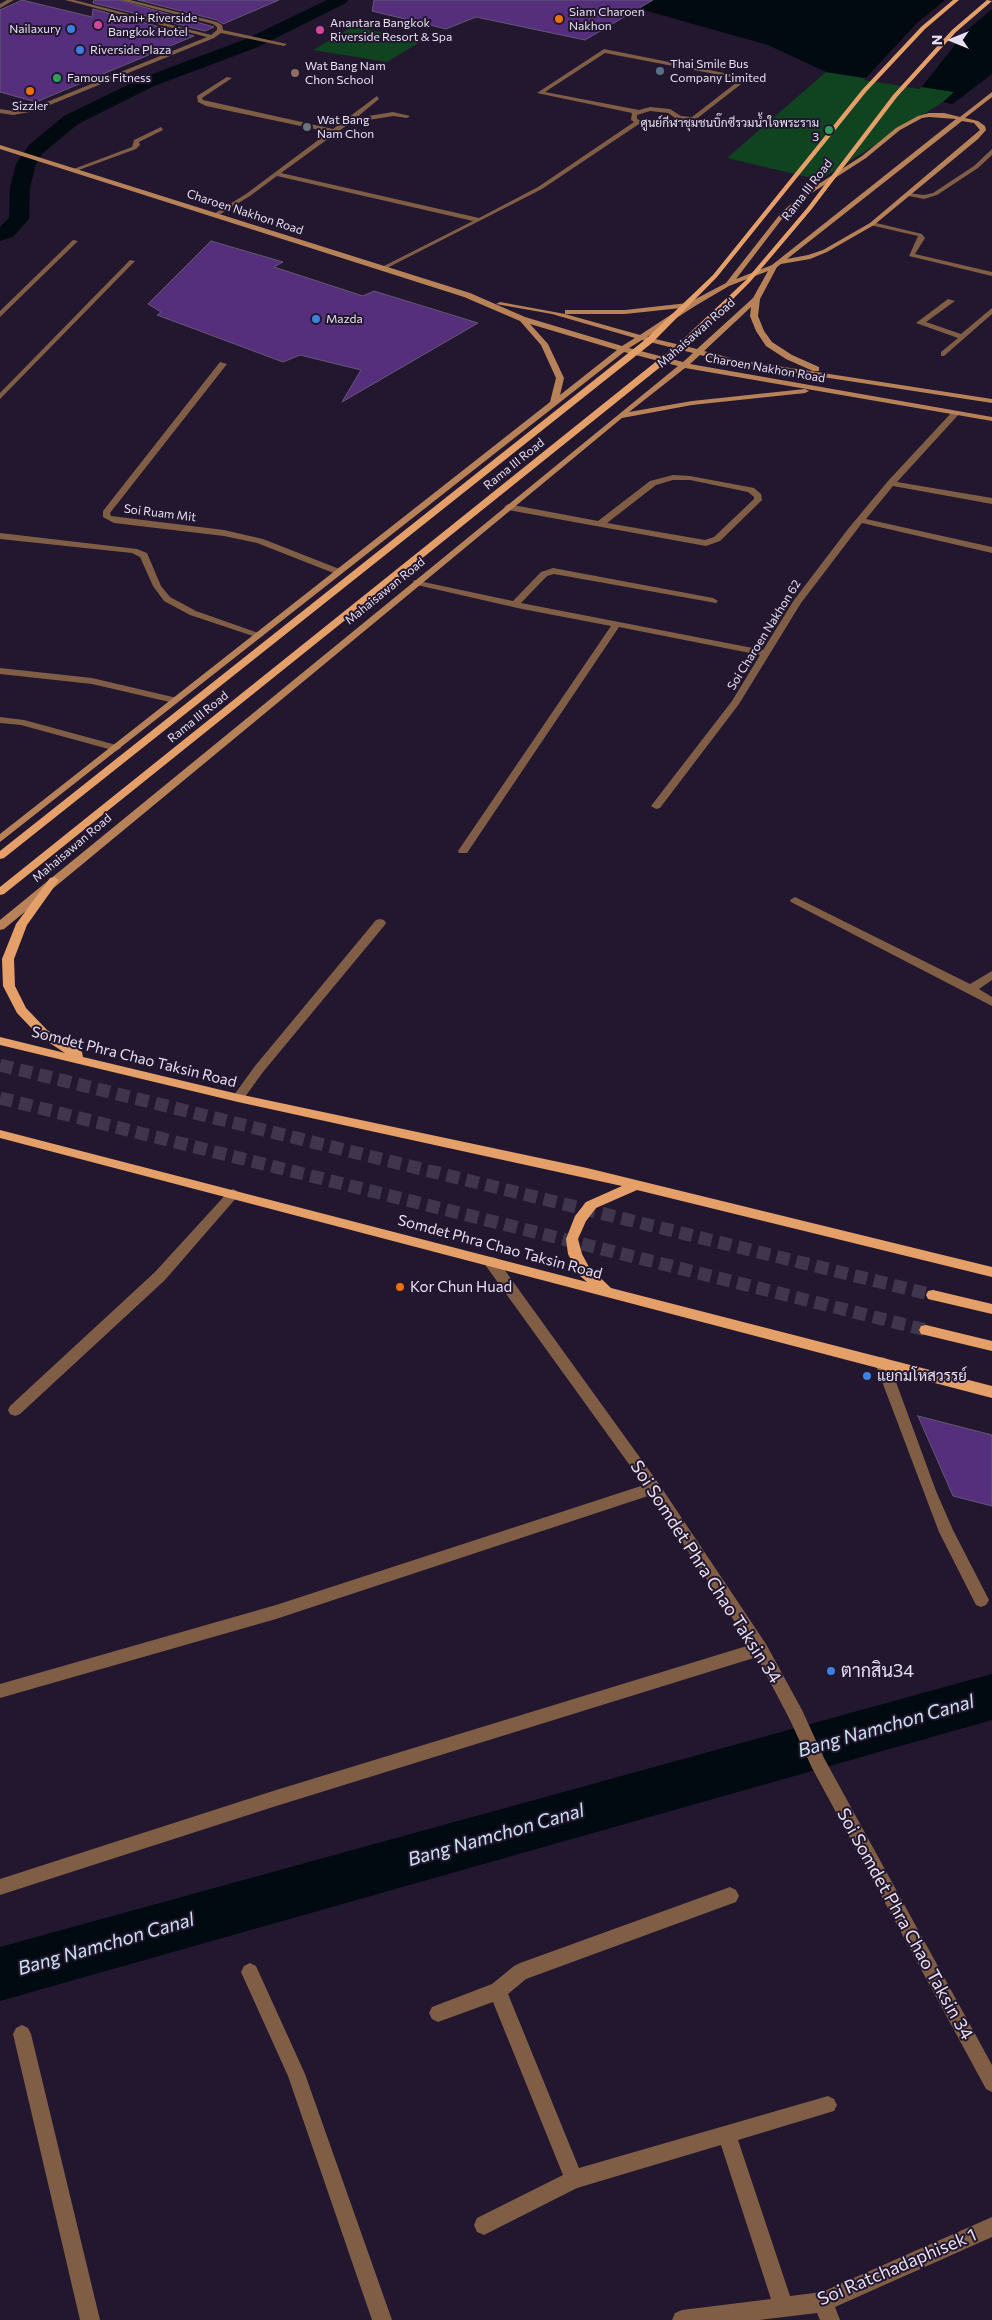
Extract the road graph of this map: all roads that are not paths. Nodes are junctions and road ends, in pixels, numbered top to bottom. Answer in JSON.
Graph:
{"nodes":[{"id":1,"x":11,"y":0,"type":"edge"},
{"id":2,"x":68,"y":0,"type":"edge"},
{"id":3,"x":124,"y":0,"type":"edge"},
{"id":4,"x":956,"y":0,"type":"edge"},
{"id":5,"x":990,"y":0,"type":"edge"},
{"id":6,"x":0,"y":6,"type":"edge"},
{"id":7,"x":220,"y":31,"type":"junction"},
{"id":8,"x":212,"y":37,"type":"junction"},
{"id":9,"x":284,"y":44,"type":"dead end"},
{"id":10,"x":138,"y":59,"type":"dead end"},
{"id":11,"x":150,"y":62,"type":"junction"},
{"id":12,"x":103,"y":74,"type":"dead end"},
{"id":13,"x":114,"y":77,"type":"junction"},
{"id":14,"x":229,"y":78,"type":"dead end"},
{"id":15,"x":992,"y":94,"type":"edge"},
{"id":16,"x":377,"y":98,"type":"dead end"},
{"id":17,"x":0,"y":111,"type":"edge"},
{"id":18,"x":638,"y":112,"type":"junction"},
{"id":19,"x":407,"y":116,"type":"dead end"},
{"id":20,"x":679,"y":118,"type":"junction"},
{"id":21,"x":348,"y":121,"type":"junction"},
{"id":22,"x":638,"y":122,"type":"junction"},
{"id":23,"x":161,"y":129,"type":"dead end"},
{"id":24,"x":334,"y":131,"type":"junction"},
{"id":25,"x":0,"y":147,"type":"edge"},
{"id":26,"x":992,"y":152,"type":"edge"},
{"id":27,"x":74,"y":170,"type":"junction"},
{"id":28,"x":276,"y":174,"type":"junction"},
{"id":29,"x":907,"y":195,"type":"junction"},
{"id":30,"x":215,"y":215,"type":"junction"},
{"id":31,"x":479,"y":220,"type":"junction"},
{"id":32,"x":872,"y":224,"type":"junction"},
{"id":33,"x":75,"y":241,"type":"dead end"},
{"id":34,"x":132,"y":261,"type":"dead end"},
{"id":35,"x":776,"y":264,"type":"junction"},
{"id":36,"x":383,"y":268,"type":"junction"},
{"id":37,"x":992,"y":274,"type":"edge"},
{"id":38,"x":727,"y":285,"type":"junction"},
{"id":39,"x":756,"y":299,"type":"junction"},
{"id":40,"x":483,"y":301,"type":"junction"},
{"id":41,"x":950,"y":301,"type":"dead end"},
{"id":42,"x":692,"y":304,"type":"junction"},
{"id":43,"x":992,"y":310,"type":"edge"},
{"id":44,"x":553,"y":312,"type":"junction"},
{"id":45,"x":0,"y":315,"type":"edge"},
{"id":46,"x":522,"y":319,"type":"junction"},
{"id":47,"x":964,"y":337,"type":"junction"},
{"id":48,"x":641,"y":338,"type":"junction"},
{"id":49,"x":623,"y":349,"type":"junction"},
{"id":50,"x":698,"y":353,"type":"junction"},
{"id":51,"x":944,"y":354,"type":"dead end"},
{"id":52,"x":223,"y":364,"type":"dead end"},
{"id":53,"x":684,"y":365,"type":"junction"},
{"id":54,"x":830,"y":376,"type":"junction"},
{"id":55,"x":822,"y":390,"type":"junction"},
{"id":56,"x":0,"y":396,"type":"edge"},
{"id":57,"x":992,"y":401,"type":"edge"},
{"id":58,"x":554,"y":403,"type":"junction"},
{"id":59,"x":956,"y":413,"type":"junction"},
{"id":60,"x":619,"y":416,"type":"junction"},
{"id":61,"x":992,"y":419,"type":"edge"},
{"id":62,"x":891,"y":483,"type":"junction"},
{"id":63,"x":992,"y":501,"type":"edge"},
{"id":64,"x":508,"y":507,"type":"junction"},
{"id":65,"x":860,"y":520,"type":"junction"},
{"id":66,"x":600,"y":524,"type":"junction"},
{"id":67,"x":0,"y":536,"type":"edge"},
{"id":68,"x":992,"y":550,"type":"edge"},
{"id":69,"x":339,"y":572,"type":"junction"},
{"id":70,"x":417,"y":582,"type":"junction"},
{"id":71,"x":713,"y":601,"type":"dead end"},
{"id":72,"x":515,"y":604,"type":"junction"},
{"id":73,"x":617,"y":624,"type":"junction"},
{"id":74,"x":259,"y":635,"type":"junction"},
{"id":75,"x":766,"y":653,"type":"junction"},
{"id":76,"x":0,"y":671,"type":"edge"},
{"id":77,"x":174,"y":700,"type":"junction"},
{"id":78,"x":0,"y":720,"type":"edge"},
{"id":79,"x":116,"y":748,"type":"junction"},
{"id":80,"x":656,"y":806,"type":"dead end"},
{"id":81,"x":0,"y":839,"type":"edge"},
{"id":82,"x":463,"y":851,"type":"dead end"},
{"id":83,"x":0,"y":856,"type":"edge"},
{"id":84,"x":54,"y":880,"type":"junction"},
{"id":85,"x":0,"y":892,"type":"edge"},
{"id":86,"x":795,"y":900,"type":"dead end"},
{"id":87,"x":380,"y":923,"type":"dead end"},
{"id":88,"x":0,"y":926,"type":"edge"},
{"id":89,"x":992,"y":975,"type":"edge"},
{"id":90,"x":971,"y":989,"type":"junction"},
{"id":91,"x":992,"y":1002,"type":"edge"},
{"id":92,"x":0,"y":1041,"type":"edge"},
{"id":93,"x":88,"y":1061,"type":"junction"},
{"id":94,"x":238,"y":1098,"type":"junction"},
{"id":95,"x":0,"y":1134,"type":"edge"},
{"id":96,"x":636,"y":1185,"type":"junction"},
{"id":97,"x":233,"y":1194,"type":"junction"},
{"id":98,"x":491,"y":1262,"type":"junction"},
{"id":99,"x":992,"y":1272,"type":"edge"},
{"id":100,"x":610,"y":1293,"type":"junction"},
{"id":101,"x":933,"y":1295,"type":"tunnel mouth"},
{"id":102,"x":992,"y":1309,"type":"edge"},
{"id":103,"x":926,"y":1330,"type":"tunnel mouth"},
{"id":104,"x":992,"y":1346,"type":"edge"},
{"id":105,"x":882,"y":1364,"type":"junction"},
{"id":106,"x":992,"y":1392,"type":"edge"},
{"id":107,"x":15,"y":1410,"type":"dead end"},
{"id":108,"x":654,"y":1488,"type":"junction"},
{"id":109,"x":980,"y":1600,"type":"dead end"},
{"id":110,"x":761,"y":1649,"type":"junction"},
{"id":111,"x":0,"y":1692,"type":"edge"},
{"id":112,"x":0,"y":1887,"type":"edge"},
{"id":113,"x":730,"y":1896,"type":"dead end"},
{"id":114,"x":250,"y":1972,"type":"dead end"},
{"id":115,"x":498,"y":1991,"type":"junction"},
{"id":116,"x":438,"y":2013,"type":"dead end"},
{"id":117,"x":22,"y":2034,"type":"dead end"},
{"id":118,"x":992,"y":2084,"type":"edge"},
{"id":119,"x":828,"y":2105,"type":"dead end"},
{"id":120,"x":726,"y":2134,"type":"junction"},
{"id":121,"x":574,"y":2179,"type":"junction"},
{"id":122,"x":484,"y":2225,"type":"dead end"},
{"id":123,"x":992,"y":2227,"type":"edge"},
{"id":124,"x":823,"y":2302,"type":"junction"},
{"id":125,"x":783,"y":2306,"type":"junction"},
{"id":126,"x":90,"y":2320,"type":"edge"},
{"id":127,"x":382,"y":2320,"type":"edge"},
{"id":128,"x":682,"y":2320,"type":"edge"},
{"id":129,"x":830,"y":2320,"type":"edge"}],
"edges":[{"from":1,"to":6,"type":"street"},
{"from":2,"to":8,"type":"street"},
{"from":3,"to":7,"type":"street"},
{"from":4,"to":83,"type":"main road","name":"Rama III Road"},
{"from":5,"to":85,"type":"main road","name":"Rama III Road"},
{"from":7,"to":8,"type":"street"},
{"from":7,"to":9,"type":"street"},
{"from":8,"to":11,"type":"street"},
{"from":10,"to":11,"type":"street"},
{"from":11,"to":13,"type":"street"},
{"from":12,"to":13,"type":"street"},
{"from":13,"to":17,"type":"street"},
{"from":14,"to":24,"type":"street"},
{"from":15,"to":35,"type":"main road","name":"Mahaisawan Road"},
{"from":16,"to":21,"type":"street"},
{"from":18,"to":20,"type":"street"},
{"from":18,"to":20,"type":"street"},
{"from":18,"to":22,"type":"street"},
{"from":19,"to":21,"type":"street"},
{"from":20,"to":22,"type":"street"},
{"from":21,"to":24,"type":"street"},
{"from":22,"to":31,"type":"street"},
{"from":23,"to":27,"type":"street"},
{"from":24,"to":28,"type":"street"},
{"from":25,"to":27,"type":"main road","name":"Charoen Nakhon Road"},
{"from":26,"to":29,"type":"street"},
{"from":27,"to":30,"type":"main road","name":"Charoen Nakhon Road"},
{"from":28,"to":30,"type":"street"},
{"from":28,"to":31,"type":"street"},
{"from":29,"to":32,"type":"main road"},
{"from":29,"to":38,"type":"main road"},
{"from":30,"to":36,"type":"main road","name":"Charoen Nakhon Road"},
{"from":31,"to":36,"type":"street"},
{"from":32,"to":35,"type":"main road"},
{"from":32,"to":37,"type":"street"},
{"from":33,"to":45,"type":"street"},
{"from":34,"to":56,"type":"street"},
{"from":35,"to":38,"type":"main road","name":"Mahaisawan Road"},
{"from":35,"to":39,"type":"main road","name":"Mahaisawan Road"},
{"from":36,"to":40,"type":"main road","name":"Charoen Nakhon Road"},
{"from":38,"to":42,"type":"main road","name":"Mahaisawan Road"},
{"from":39,"to":50,"type":"main road","name":"Mahaisawan Road"},
{"from":39,"to":54,"type":"main road"},
{"from":40,"to":44,"type":"main road","name":"Charoen Nakhon Road"},
{"from":40,"to":46,"type":"main road","name":"Charoen Nakhon Road"},
{"from":41,"to":47,"type":"street"},
{"from":42,"to":44,"type":"main road"},
{"from":42,"to":48,"type":"main road","name":"Mahaisawan Road"},
{"from":43,"to":47,"type":"street"},
{"from":44,"to":48,"type":"main road","name":"Charoen Nakhon Road"},
{"from":46,"to":49,"type":"main road","name":"Charoen Nakhon Road"},
{"from":46,"to":58,"type":"main road"},
{"from":47,"to":51,"type":"street"},
{"from":48,"to":49,"type":"main road","name":"Mahaisawan Road"},
{"from":48,"to":50,"type":"main road","name":"Charoen Nakhon Road"},
{"from":49,"to":53,"type":"main road","name":"Charoen Nakhon Road"},
{"from":49,"to":58,"type":"main road","name":"Mahaisawan Road"},
{"from":50,"to":53,"type":"main road","name":"Mahaisawan Road"},
{"from":50,"to":54,"type":"main road","name":"Charoen Nakhon Road"},
{"from":52,"to":69,"type":"street","name":"Soi Ruam Mit"},
{"from":53,"to":55,"type":"main road","name":"Charoen Nakhon Road"},
{"from":53,"to":60,"type":"main road","name":"Mahaisawan Road"},
{"from":54,"to":57,"type":"main road","name":"Charoen Nakhon Road"},
{"from":55,"to":59,"type":"main road","name":"Charoen Nakhon Road"},
{"from":55,"to":60,"type":"main road"},
{"from":58,"to":69,"type":"main road","name":"Mahaisawan Road"},
{"from":59,"to":61,"type":"main road","name":"Charoen Nakhon Road"},
{"from":59,"to":62,"type":"street","name":"Soi Charoen Nakhon 62"},
{"from":60,"to":64,"type":"main road","name":"Mahaisawan Road"},
{"from":62,"to":63,"type":"street"},
{"from":62,"to":65,"type":"street","name":"Soi Charoen Nakhon 62"},
{"from":64,"to":66,"type":"street"},
{"from":64,"to":70,"type":"main road","name":"Mahaisawan Road"},
{"from":65,"to":68,"type":"street"},
{"from":65,"to":75,"type":"street","name":"Soi Charoen Nakhon 62"},
{"from":66,"to":66,"type":"street"},
{"from":67,"to":74,"type":"street"},
{"from":69,"to":74,"type":"main road","name":"Mahaisawan Road"},
{"from":70,"to":72,"type":"street"},
{"from":70,"to":84,"type":"main road","name":"Mahaisawan Road"},
{"from":71,"to":72,"type":"street"},
{"from":72,"to":73,"type":"street"},
{"from":73,"to":75,"type":"street"},
{"from":73,"to":82,"type":"street"},
{"from":74,"to":77,"type":"main road","name":"Mahaisawan Road"},
{"from":75,"to":80,"type":"street","name":"Soi Charoen Nakhon 62"},
{"from":76,"to":77,"type":"street"},
{"from":77,"to":79,"type":"main road","name":"Mahaisawan Road"},
{"from":78,"to":79,"type":"street"},
{"from":79,"to":81,"type":"main road","name":"Mahaisawan Road"},
{"from":84,"to":88,"type":"main road","name":"Mahaisawan Road"},
{"from":84,"to":93,"type":"main road"},
{"from":86,"to":90,"type":"street"},
{"from":87,"to":94,"type":"street"},
{"from":89,"to":90,"type":"street"},
{"from":90,"to":91,"type":"street"},
{"from":92,"to":93,"type":"main road","name":"Somdet Phra Chao Taksin Road"},
{"from":93,"to":94,"type":"main road","name":"Somdet Phra Chao Taksin Road"},
{"from":94,"to":96,"type":"main road","name":"Somdet Phra Chao Taksin Road"},
{"from":95,"to":97,"type":"main road","name":"Somdet Phra Chao Taksin Road"},
{"from":96,"to":99,"type":"main road","name":"Somdet Phra Chao Taksin Road"},
{"from":96,"to":100,"type":"main road"},
{"from":97,"to":98,"type":"main road","name":"Somdet Phra Chao Taksin Road"},
{"from":97,"to":107,"type":"street"},
{"from":98,"to":100,"type":"main road","name":"Somdet Phra Chao Taksin Road"},
{"from":98,"to":108,"type":"street","name":"Soi Somdet Phra Chao Taksin 34"},
{"from":100,"to":105,"type":"main road","name":"Somdet Phra Chao Taksin Road"},
{"from":101,"to":102,"type":"main road"},
{"from":103,"to":104,"type":"main road"},
{"from":105,"to":106,"type":"main road","name":"Somdet Phra Chao Taksin Road"},
{"from":105,"to":109,"type":"street"},
{"from":108,"to":110,"type":"street","name":"Soi Somdet Phra Chao Taksin 34"},
{"from":108,"to":111,"type":"street"},
{"from":110,"to":112,"type":"street"},
{"from":110,"to":118,"type":"street","name":"Soi Somdet Phra Chao Taksin 34"},
{"from":113,"to":115,"type":"street"},
{"from":114,"to":127,"type":"street"},
{"from":115,"to":116,"type":"street"},
{"from":115,"to":121,"type":"street"},
{"from":117,"to":126,"type":"street"},
{"from":119,"to":120,"type":"street"},
{"from":120,"to":121,"type":"street"},
{"from":120,"to":125,"type":"street"},
{"from":121,"to":122,"type":"street"},
{"from":123,"to":124,"type":"street","name":"Soi Ratchadaphisek 1"},
{"from":124,"to":125,"type":"street","name":"Soi Ratchadaphisek 1"},
{"from":124,"to":129,"type":"street"},
{"from":125,"to":128,"type":"street","name":"Soi Ratchadaphisek 1"}]}
